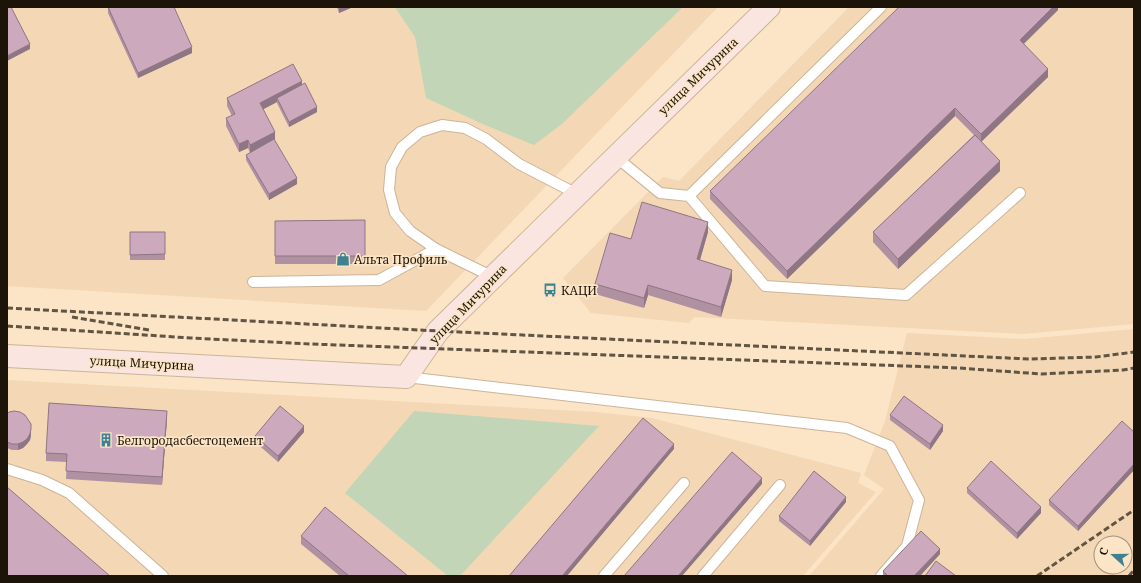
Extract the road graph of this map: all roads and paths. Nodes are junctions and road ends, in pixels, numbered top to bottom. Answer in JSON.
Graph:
{"nodes":[{"id":1,"x":769,"y":7,"type":"edge"},
{"id":2,"x":881,"y":7,"type":"edge"},
{"id":3,"x":616,"y":157,"type":"junction"},
{"id":4,"x":1020,"y":193,"type":"dead end"},
{"id":5,"x":577,"y":194,"type":"junction"},
{"id":6,"x":689,"y":196,"type":"junction"},
{"id":7,"x":436,"y":249,"type":"junction"},
{"id":8,"x":493,"y":277,"type":"junction"},
{"id":9,"x":253,"y":282,"type":"dead end"},
{"id":10,"x":7,"y":356,"type":"edge"},
{"id":11,"x":406,"y":376,"type":"junction"},
{"id":12,"x":7,"y":469,"type":"edge"},
{"id":13,"x":684,"y":484,"type":"dead end"},
{"id":14,"x":780,"y":485,"type":"dead end"},
{"id":15,"x":163,"y":576,"type":"edge"},
{"id":16,"x":604,"y":576,"type":"edge"},
{"id":17,"x":703,"y":576,"type":"edge"},
{"id":18,"x":881,"y":576,"type":"edge"}],
"edges":[{"from":1,"to":3,"type":"street","name":"улица Мичурина"},
{"from":2,"to":6,"type":"lane"},
{"from":3,"to":5,"type":"street","name":"улица Мичурина"},
{"from":3,"to":6,"type":"lane"},
{"from":4,"to":6,"type":"lane"},
{"from":5,"to":7,"type":"lane"},
{"from":5,"to":8,"type":"street","name":"улица Мичурина"},
{"from":7,"to":8,"type":"lane"},
{"from":7,"to":9,"type":"lane"},
{"from":8,"to":11,"type":"street","name":"улица Мичурина"},
{"from":10,"to":11,"type":"street","name":"улица Мичурина"},
{"from":11,"to":18,"type":"lane"},
{"from":12,"to":15,"type":"lane"},
{"from":13,"to":16,"type":"lane"},
{"from":14,"to":17,"type":"lane"}]}
